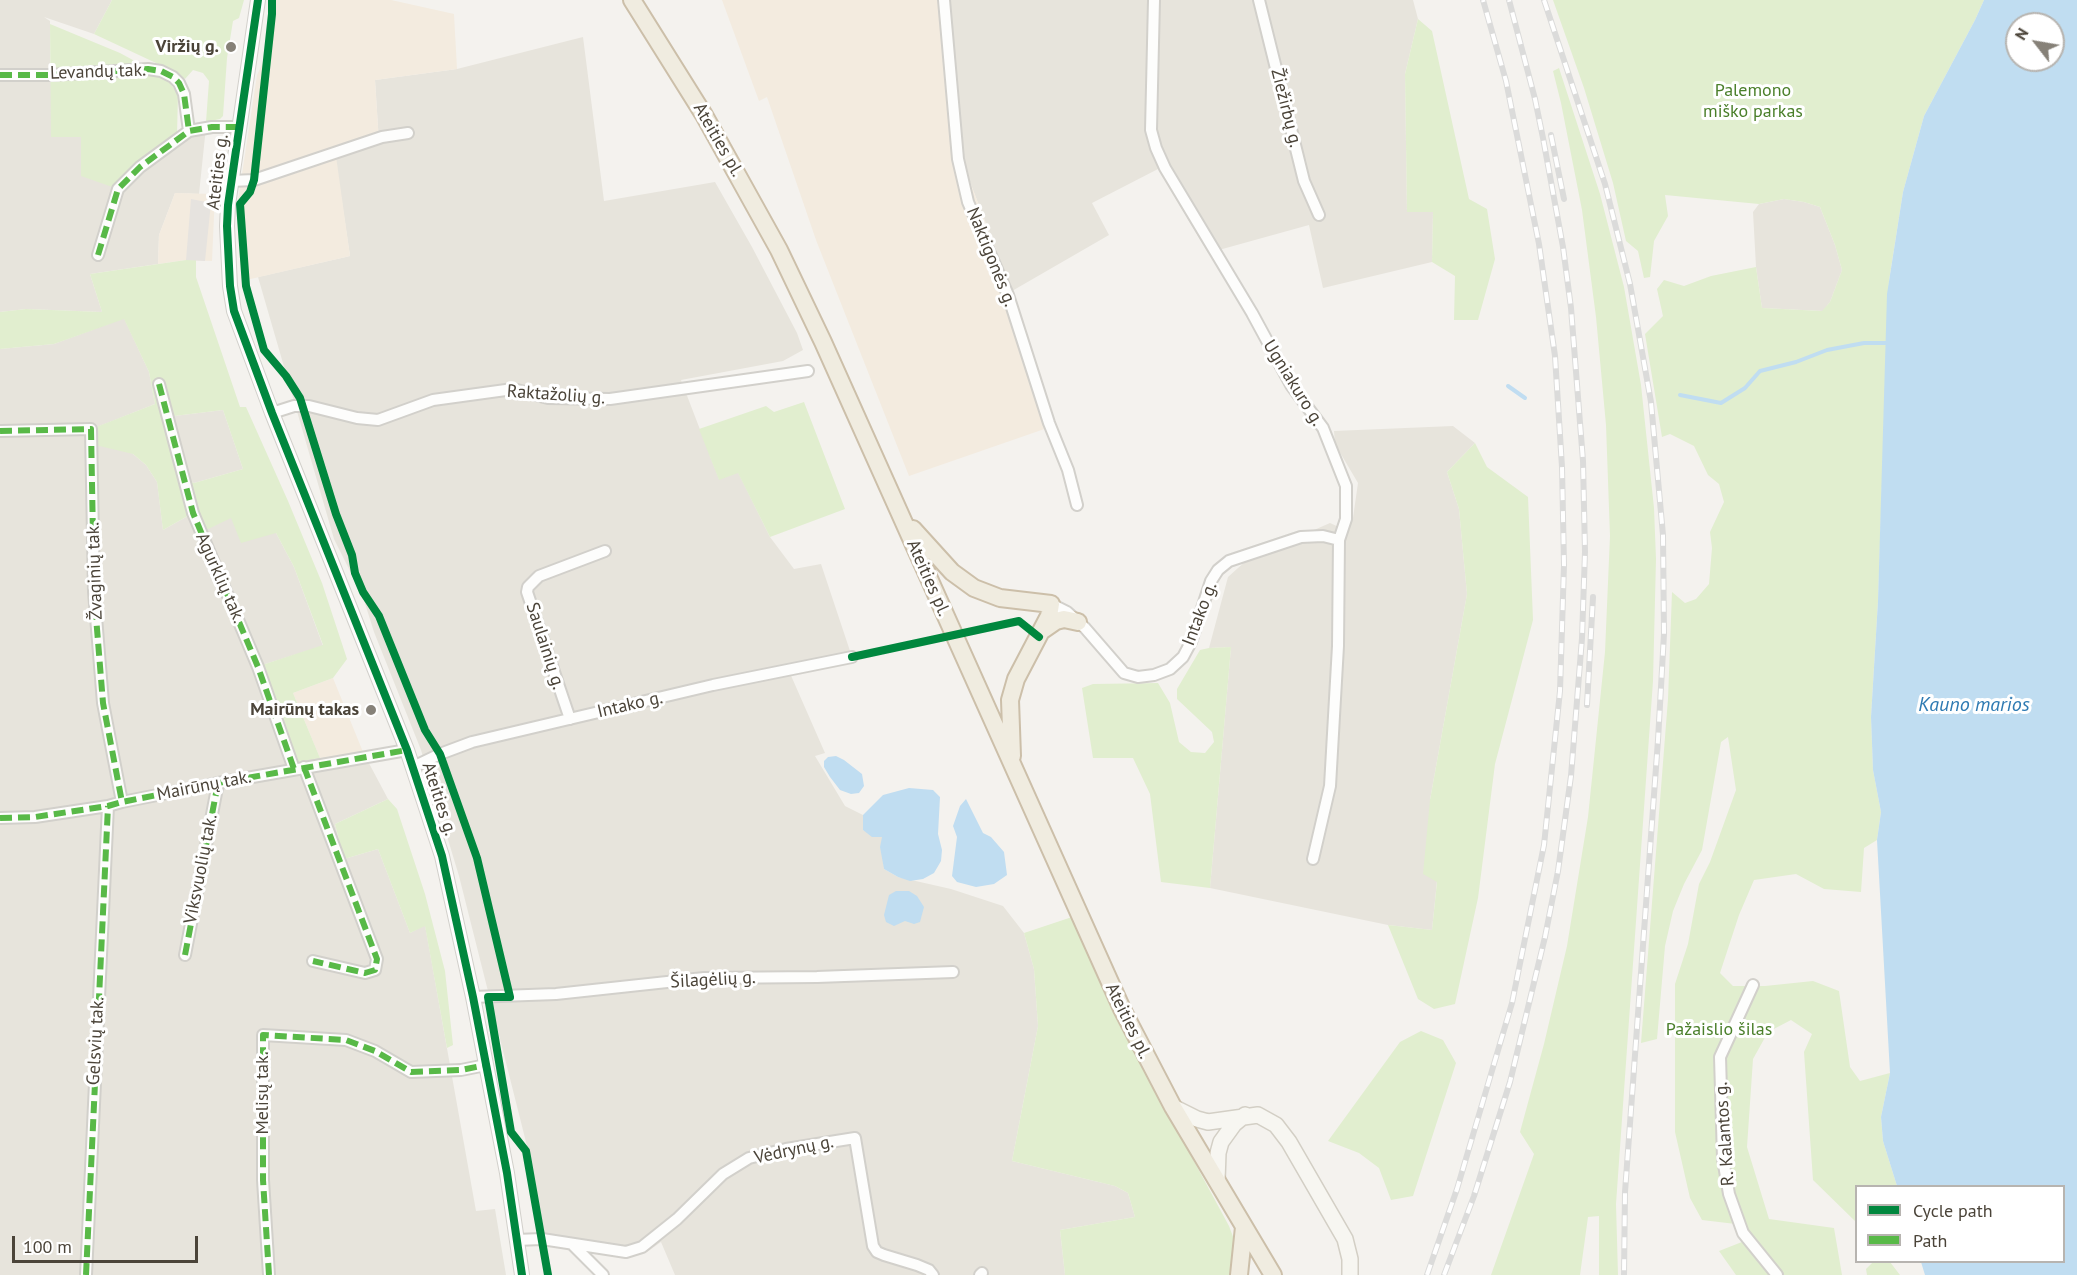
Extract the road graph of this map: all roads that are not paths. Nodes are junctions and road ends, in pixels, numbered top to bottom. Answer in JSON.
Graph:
{"nodes":[{"id":1,"x":258,"y":0,"type":"edge"},
{"id":2,"x":632,"y":0,"type":"edge"},
{"id":3,"x":641,"y":0,"type":"edge"},
{"id":4,"x":944,"y":0,"type":"edge"},
{"id":5,"x":1154,"y":0,"type":"edge"},
{"id":6,"x":1259,"y":0,"type":"edge"},
{"id":7,"x":653,"y":33,"type":"junction"},
{"id":8,"x":0,"y":75,"type":"edge"},
{"id":9,"x":239,"y":127,"type":"junction"},
{"id":10,"x":189,"y":131,"type":"junction"},
{"id":11,"x":408,"y":133,"type":"dead end"},
{"id":12,"x":231,"y":181,"type":"junction"},
{"id":13,"x":1319,"y":214,"type":"dead end"},
{"id":14,"x":98,"y":255,"type":"dead end"},
{"id":15,"x":808,"y":371,"type":"dead end"},
{"id":16,"x":159,"y":384,"type":"dead end"},
{"id":17,"x":272,"y":413,"type":"junction"},
{"id":18,"x":0,"y":431,"type":"edge"},
{"id":19,"x":1077,"y":505,"type":"dead end"},
{"id":20,"x":898,"y":511,"type":"junction"},
{"id":21,"x":1339,"y":540,"type":"junction"},
{"id":22,"x":605,"y":551,"type":"dead end"},
{"id":23,"x":1051,"y":604,"type":"junction"},
{"id":24,"x":1078,"y":622,"type":"junction"},
{"id":25,"x":1042,"y":631,"type":"junction"},
{"id":26,"x":852,"y":657,"type":"dead end"},
{"id":27,"x":570,"y":719,"type":"junction"},
{"id":28,"x":407,"y":750,"type":"junction"},
{"id":29,"x":413,"y":766,"type":"junction"},
{"id":30,"x":299,"y":768,"type":"junction"},
{"id":31,"x":1014,"y":769,"type":"junction"},
{"id":32,"x":218,"y":783,"type":"junction"},
{"id":33,"x":122,"y":802,"type":"junction"},
{"id":34,"x":108,"y":806,"type":"junction"},
{"id":35,"x":0,"y":818,"type":"edge"},
{"id":36,"x":1313,"y":859,"type":"dead end"},
{"id":37,"x":185,"y":955,"type":"dead end"},
{"id":38,"x":313,"y":961,"type":"dead end"},
{"id":39,"x":953,"y":972,"type":"dead end"},
{"id":40,"x":1753,"y":985,"type":"dead end"},
{"id":41,"x":473,"y":997,"type":"junction"},
{"id":42,"x":486,"y":1065,"type":"junction"},
{"id":43,"x":1173,"y":1107,"type":"junction"},
{"id":44,"x":1245,"y":1115,"type":"junction"},
{"id":45,"x":1217,"y":1181,"type":"junction"},
{"id":46,"x":1244,"y":1227,"type":"junction"},
{"id":47,"x":516,"y":1240,"type":"junction"},
{"id":48,"x":572,"y":1244,"type":"junction"},
{"id":49,"x":86,"y":1275,"type":"edge"},
{"id":50,"x":269,"y":1275,"type":"edge"},
{"id":51,"x":522,"y":1275,"type":"edge"},
{"id":52,"x":603,"y":1275,"type":"edge"},
{"id":53,"x":933,"y":1275,"type":"edge"},
{"id":54,"x":1239,"y":1275,"type":"edge"},
{"id":55,"x":1273,"y":1275,"type":"edge"},
{"id":56,"x":1350,"y":1275,"type":"edge"},
{"id":57,"x":1777,"y":1275,"type":"edge"}],
"edges":[{"from":1,"to":9,"type":"street","name":"Ateities g."},
{"from":2,"to":7,"type":"highway","name":"Ateities pl."},
{"from":3,"to":7,"type":"highway"},
{"from":4,"to":19,"type":"street","name":"Naktigonės g."},
{"from":5,"to":21,"type":"street","name":"Ugniakuro g."},
{"from":6,"to":13,"type":"street","name":"Žiežirbų g."},
{"from":7,"to":20,"type":"highway","name":"Ateities pl."},
{"from":8,"to":10,"type":"street","name":"Levandų tak."},
{"from":9,"to":10,"type":"street"},
{"from":9,"to":12,"type":"street","name":"Ateities g."},
{"from":10,"to":14,"type":"street"},
{"from":11,"to":12,"type":"street"},
{"from":12,"to":17,"type":"street","name":"Ateities g."},
{"from":15,"to":17,"type":"street","name":"Raktažolių g."},
{"from":16,"to":30,"type":"street","name":"Agurklių tak."},
{"from":17,"to":28,"type":"street","name":"Ateities g."},
{"from":18,"to":33,"type":"street","name":"Žvaginių tak."},
{"from":20,"to":23,"type":"highway"},
{"from":20,"to":31,"type":"highway","name":"Ateities pl."},
{"from":21,"to":24,"type":"street","name":"Intako g."},
{"from":21,"to":36,"type":"street","name":"Ugniakuro g."},
{"from":22,"to":27,"type":"street","name":"Saulainių g."},
{"from":23,"to":24,"type":"street","name":"Intako g."},
{"from":23,"to":25,"type":"highway"},
{"from":24,"to":25,"type":"highway"},
{"from":25,"to":31,"type":"highway"},
{"from":26,"to":27,"type":"street","name":"Intako g."},
{"from":27,"to":29,"type":"street","name":"Intako g."},
{"from":28,"to":29,"type":"street","name":"Ateities g."},
{"from":28,"to":30,"type":"street","name":"Mairūnų tak."},
{"from":29,"to":41,"type":"street","name":"Ateities g."},
{"from":30,"to":32,"type":"street","name":"Mairūnų tak."},
{"from":30,"to":38,"type":"street","name":"Agurklių tak."},
{"from":31,"to":43,"type":"highway","name":"Ateities pl."},
{"from":32,"to":33,"type":"street","name":"Mairūnų tak."},
{"from":32,"to":37,"type":"street","name":"Viksvuolių tak."},
{"from":33,"to":34,"type":"street","name":"Mairūnų tak."},
{"from":34,"to":35,"type":"street","name":"Mairūnų tak."},
{"from":34,"to":49,"type":"street","name":"Gelsvių tak."},
{"from":39,"to":41,"type":"street","name":"Šilagėlių g."},
{"from":40,"to":57,"type":"street","name":"R. Kalantos g."},
{"from":41,"to":42,"type":"street","name":"Ateities g."},
{"from":42,"to":47,"type":"street","name":"Ateities g."},
{"from":42,"to":50,"type":"street","name":"Melisų tak."},
{"from":43,"to":44,"type":"main road"},
{"from":43,"to":45,"type":"highway","name":"Ateities pl."},
{"from":44,"to":45,"type":"main road"},
{"from":44,"to":56,"type":"main road"},
{"from":45,"to":46,"type":"highway","name":"Ateities pl."},
{"from":46,"to":54,"type":"highway"},
{"from":46,"to":55,"type":"highway","name":"Ateities pl."},
{"from":47,"to":48,"type":"street","name":"Vėdrynų g."},
{"from":47,"to":51,"type":"street","name":"Ateities g."},
{"from":48,"to":52,"type":"street"},
{"from":48,"to":53,"type":"street","name":"Vėdrynų g."}]}
